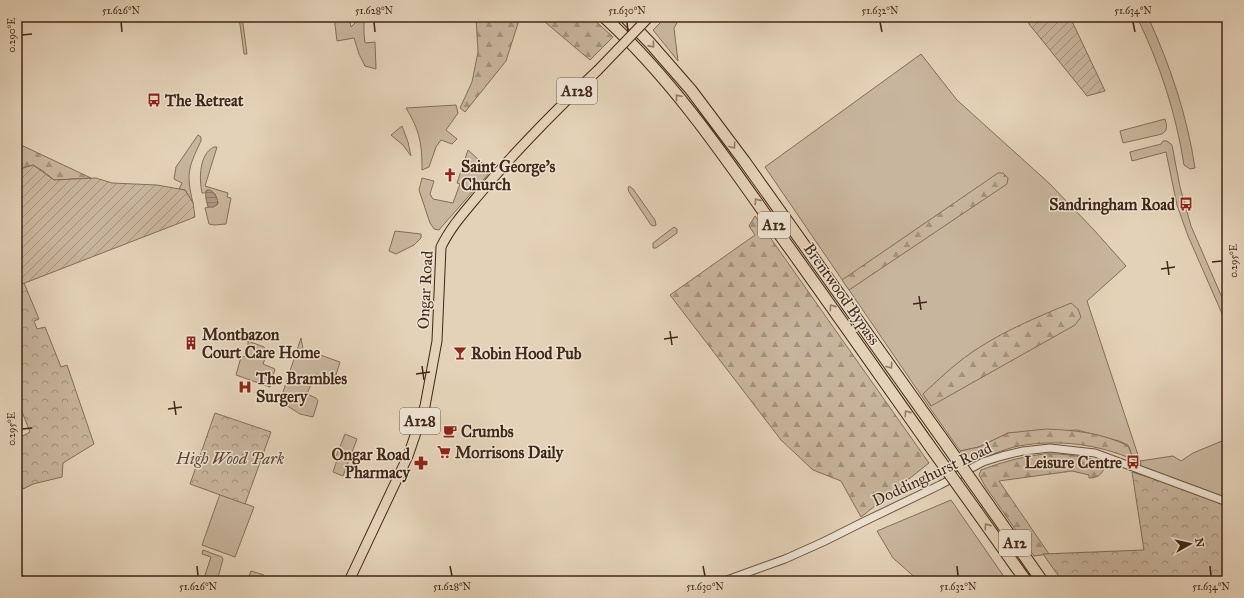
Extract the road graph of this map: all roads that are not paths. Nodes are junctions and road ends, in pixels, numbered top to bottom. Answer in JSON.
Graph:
{"nodes":[{"id":1,"x":604,"y":17,"type":"edge"},
{"id":2,"x":625,"y":17,"type":"edge"},
{"id":3,"x":650,"y":17,"type":"edge"},
{"id":4,"x":1227,"y":502,"type":"edge"},
{"id":5,"x":350,"y":581,"type":"edge"},
{"id":6,"x":724,"y":581,"type":"edge"},
{"id":7,"x":1026,"y":581,"type":"edge"},
{"id":8,"x":1042,"y":581,"type":"edge"}],
"edges":[{"from":7,"to":1,"type":"highway","name":"Brentwood Bypass","number":"A12","one_way":true,"bridge":true},
{"from":2,"to":8,"type":"highway","name":"Brentwood Bypass","number":"A12","one_way":true,"bridge":true},
{"from":3,"to":5,"type":"main road","name":"Ongar Road","number":"A128","bridge":true},
{"from":4,"to":6,"type":"street","name":"Doddinghurst Road"}]}
